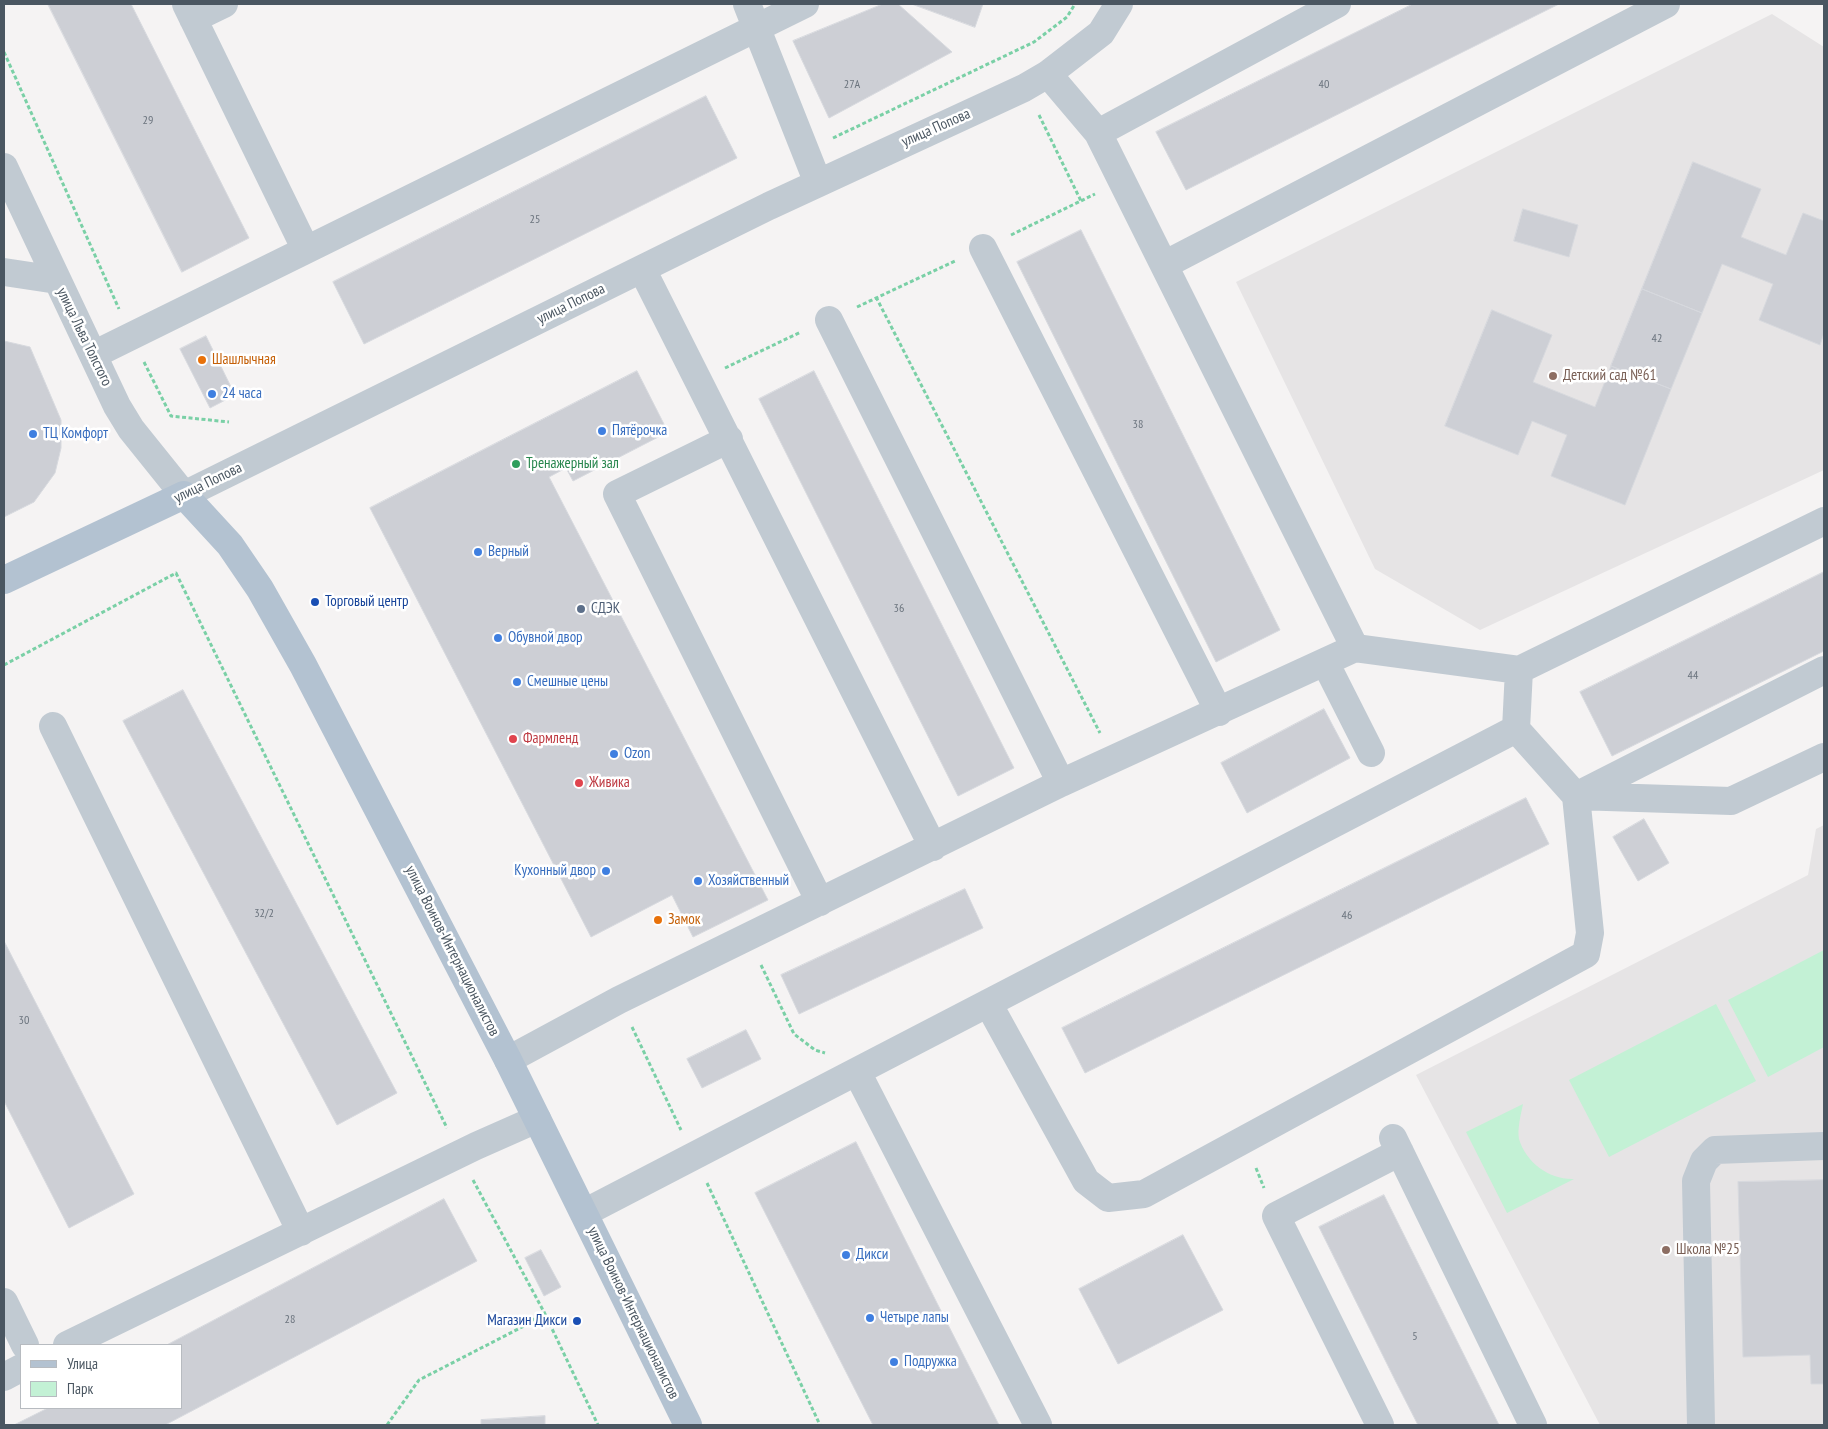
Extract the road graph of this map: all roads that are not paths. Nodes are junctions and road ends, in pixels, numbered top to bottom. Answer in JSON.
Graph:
{"nodes":[{"id":1,"x":224,"y":4,"type":"edge"},
{"id":2,"x":805,"y":4,"type":"edge"},
{"id":3,"x":1120,"y":4,"type":"edge"},
{"id":4,"x":1337,"y":4,"type":"edge"},
{"id":5,"x":1666,"y":4,"type":"edge"},
{"id":6,"x":190,"y":12,"type":"edge"},
{"id":7,"x":751,"y":16,"type":"edge"},
{"id":8,"x":1048,"y":74,"type":"junction"},
{"id":9,"x":1098,"y":133,"type":"junction"},
{"id":10,"x":4,"y":167,"type":"edge"},
{"id":11,"x":818,"y":183,"type":"junction"},
{"id":12,"x":983,"y":248,"type":"road end"},
{"id":13,"x":306,"y":250,"type":"junction"},
{"id":14,"x":1164,"y":265,"type":"junction"},
{"id":15,"x":642,"y":269,"type":"junction"},
{"id":16,"x":4,"y":272,"type":"edge"},
{"id":17,"x":56,"y":280,"type":"junction"},
{"id":18,"x":829,"y":320,"type":"dead end"},
{"id":19,"x":93,"y":355,"type":"junction"},
{"id":20,"x":729,"y":439,"type":"junction"},
{"id":21,"x":184,"y":496,"type":"junction"},
{"id":22,"x":1824,"y":521,"type":"edge"},
{"id":23,"x":4,"y":580,"type":"edge"},
{"id":24,"x":1355,"y":648,"type":"junction"},
{"id":25,"x":1326,"y":662,"type":"junction"},
{"id":26,"x":1519,"y":670,"type":"junction"},
{"id":27,"x":1824,"y":670,"type":"edge"},
{"id":28,"x":1219,"y":712,"type":"junction"},
{"id":29,"x":53,"y":726,"type":"dead end"},
{"id":30,"x":1516,"y":729,"type":"junction"},
{"id":31,"x":1371,"y":753,"type":"dead end"},
{"id":32,"x":1824,"y":757,"type":"edge"},
{"id":33,"x":1062,"y":783,"type":"junction"},
{"id":34,"x":1576,"y":796,"type":"junction"},
{"id":35,"x":934,"y":847,"type":"junction"},
{"id":36,"x":820,"y":902,"type":"junction"},
{"id":37,"x":988,"y":1003,"type":"junction"},
{"id":38,"x":508,"y":1060,"type":"junction"},
{"id":39,"x":863,"y":1068,"type":"junction"},
{"id":40,"x":536,"y":1119,"type":"junction"},
{"id":41,"x":1824,"y":1146,"type":"edge"},
{"id":42,"x":584,"y":1213,"type":"junction"},
{"id":43,"x":301,"y":1232,"type":"junction"},
{"id":44,"x":4,"y":1302,"type":"edge"},
{"id":45,"x":25,"y":1344,"type":"edge"},
{"id":46,"x":69,"y":1344,"type":"edge"},
{"id":47,"x":20,"y":1369,"type":"edge"},
{"id":48,"x":4,"y":1377,"type":"edge"},
{"id":49,"x":688,"y":1425,"type":"edge"},
{"id":50,"x":1038,"y":1425,"type":"edge"},
{"id":51,"x":1380,"y":1425,"type":"edge"},
{"id":52,"x":1533,"y":1425,"type":"edge"},
{"id":53,"x":1700,"y":1425,"type":"edge"}],
"edges":[{"from":1,"to":6,"type":"street"},
{"from":2,"to":7,"type":"street"},
{"from":3,"to":8,"type":"street","name":"улица Попова"},
{"from":4,"to":9,"type":"street"},
{"from":5,"to":14,"type":"street"},
{"from":6,"to":13,"type":"street"},
{"from":7,"to":11,"type":"street"},
{"from":7,"to":13,"type":"street"},
{"from":8,"to":9,"type":"street"},
{"from":8,"to":11,"type":"street","name":"улица Попова"},
{"from":9,"to":14,"type":"street"},
{"from":10,"to":17,"type":"street","name":"улица Льва Толстого"},
{"from":11,"to":15,"type":"street","name":"улица Попова"},
{"from":12,"to":28,"type":"street"},
{"from":13,"to":19,"type":"street"},
{"from":14,"to":24,"type":"street"},
{"from":15,"to":20,"type":"street"},
{"from":15,"to":21,"type":"street","name":"улица Попова"},
{"from":16,"to":17,"type":"street"},
{"from":17,"to":19,"type":"street","name":"улица Льва Толстого"},
{"from":18,"to":33,"type":"street"},
{"from":19,"to":21,"type":"street","name":"улица Льва Толстого"},
{"from":20,"to":35,"type":"street"},
{"from":20,"to":36,"type":"street"},
{"from":21,"to":23,"type":"main road","name":"улица Попова"},
{"from":21,"to":38,"type":"main road","name":"улица Воинов-Интернационалистов"},
{"from":22,"to":26,"type":"street"},
{"from":24,"to":25,"type":"street"},
{"from":24,"to":26,"type":"street"},
{"from":25,"to":28,"type":"street"},
{"from":25,"to":31,"type":"street"},
{"from":26,"to":30,"type":"street"},
{"from":27,"to":34,"type":"street"},
{"from":28,"to":33,"type":"street"},
{"from":29,"to":43,"type":"street"},
{"from":30,"to":34,"type":"street"},
{"from":30,"to":37,"type":"street"},
{"from":32,"to":34,"type":"street"},
{"from":33,"to":35,"type":"street"},
{"from":34,"to":37,"type":"street"},
{"from":35,"to":36,"type":"street"},
{"from":36,"to":38,"type":"street"},
{"from":37,"to":39,"type":"street"},
{"from":38,"to":40,"type":"main road","name":"улица Воинов-Интернационалистов"},
{"from":39,"to":42,"type":"street"},
{"from":39,"to":50,"type":"street"},
{"from":40,"to":42,"type":"main road","name":"улица Воинов-Интернационалистов"},
{"from":40,"to":43,"type":"street"},
{"from":41,"to":53,"type":"street"},
{"from":42,"to":49,"type":"main road","name":"улица Воинов-Интернационалистов"},
{"from":43,"to":46,"type":"street"},
{"from":44,"to":45,"type":"street"},
{"from":47,"to":48,"type":"street"},
{"from":51,"to":52,"type":"street"}]}
